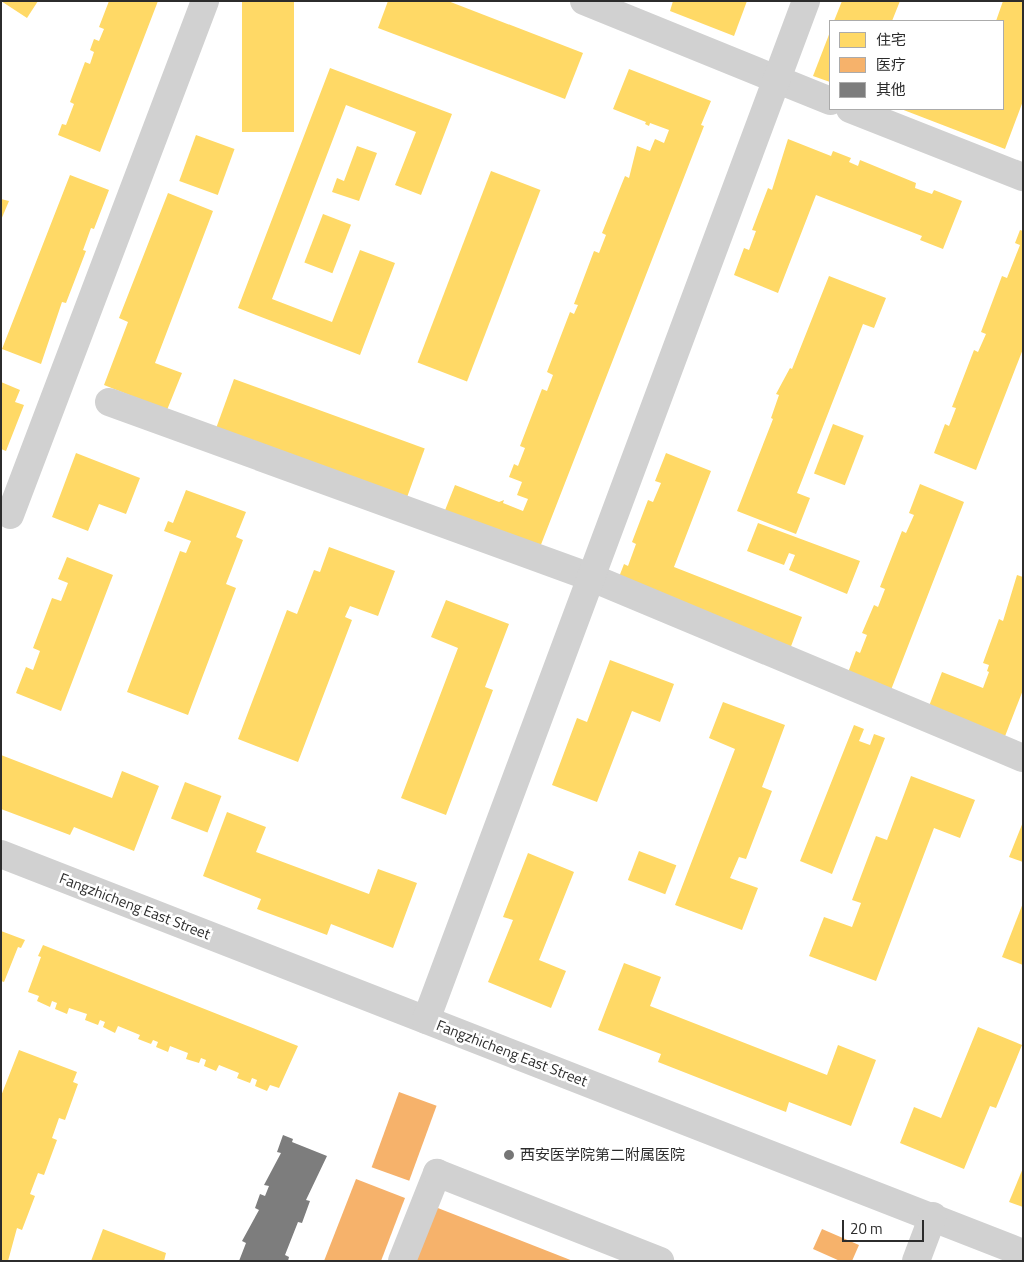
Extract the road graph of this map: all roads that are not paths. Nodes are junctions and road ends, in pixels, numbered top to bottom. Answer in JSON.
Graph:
{"nodes":[{"id":1,"x":204,"y":1,"type":"edge"},
{"id":2,"x":584,"y":1,"type":"edge"},
{"id":3,"x":806,"y":1,"type":"edge"},
{"id":4,"x":777,"y":80,"type":"junction"},
{"id":5,"x":829,"y":101,"type":"edge"},
{"id":6,"x":853,"y":110,"type":"edge"},
{"id":7,"x":1023,"y":177,"type":"edge"},
{"id":8,"x":109,"y":402,"type":"dead end"},
{"id":9,"x":10,"y":515,"type":"dead end"},
{"id":10,"x":590,"y":577,"type":"junction"},
{"id":11,"x":1023,"y":758,"type":"edge"},
{"id":12,"x":1,"y":854,"type":"edge"},
{"id":13,"x":426,"y":1020,"type":"junction"},
{"id":14,"x":933,"y":1216,"type":"junction"},
{"id":15,"x":1023,"y":1253,"type":"edge"},
{"id":16,"x":402,"y":1261,"type":"edge"},
{"id":17,"x":660,"y":1261,"type":"edge"},
{"id":18,"x":916,"y":1261,"type":"edge"}],
"edges":[{"from":1,"to":9,"type":"street"},
{"from":2,"to":4,"type":"street"},
{"from":3,"to":4,"type":"street"},
{"from":4,"to":5,"type":"street"},
{"from":4,"to":10,"type":"street"},
{"from":6,"to":7,"type":"street"},
{"from":8,"to":10,"type":"street"},
{"from":10,"to":11,"type":"street"},
{"from":10,"to":13,"type":"street"},
{"from":12,"to":13,"type":"street","name":"Fangzhicheng East Street"},
{"from":13,"to":14,"type":"street","name":"Fangzhicheng East Street"},
{"from":14,"to":15,"type":"street","name":"Fangzhicheng East Street"},
{"from":14,"to":18,"type":"street"},
{"from":16,"to":17,"type":"street"}]}
